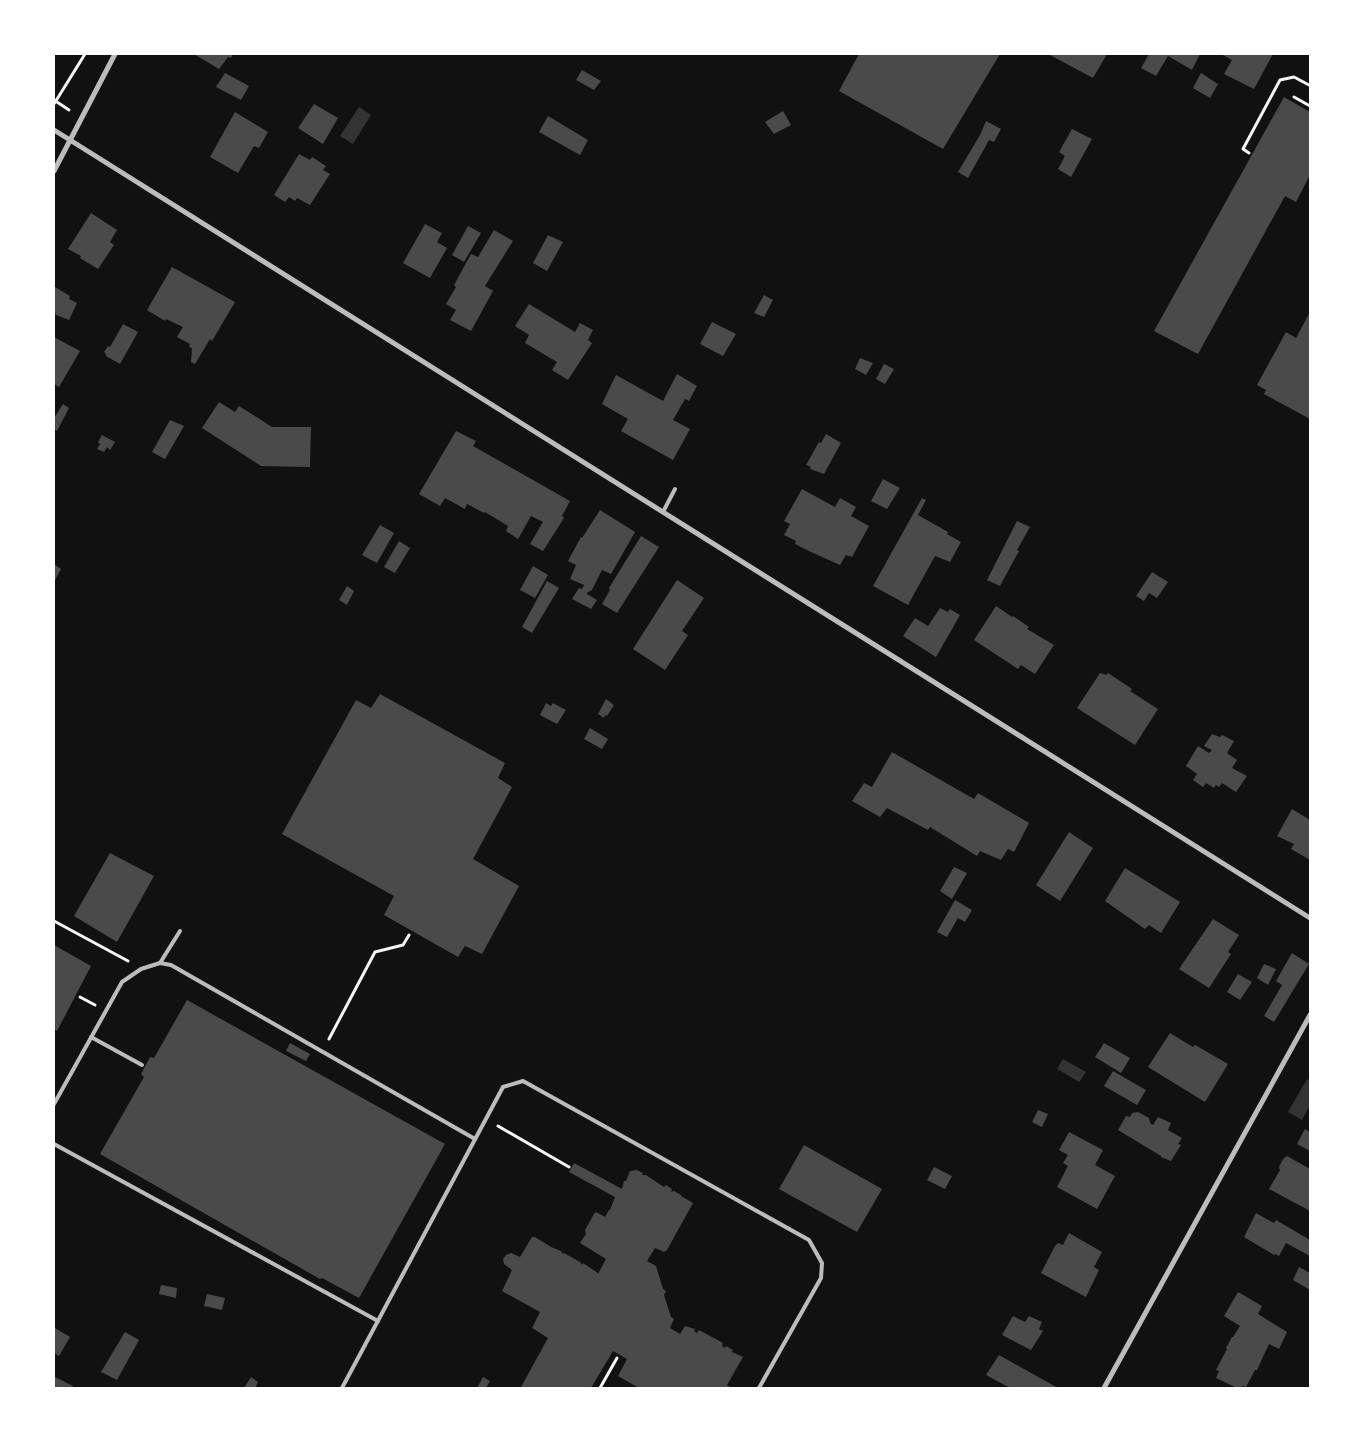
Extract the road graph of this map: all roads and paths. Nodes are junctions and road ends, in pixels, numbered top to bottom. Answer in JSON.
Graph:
{"nodes":[{"id":1,"x":85,"y":54,"type":"edge"},
{"id":2,"x":115,"y":54,"type":"edge"},
{"id":3,"x":1309,"y":85,"type":"edge"},
{"id":4,"x":1294,"y":97,"type":"dead end"},
{"id":5,"x":54,"y":102,"type":"edge"},
{"id":6,"x":1310,"y":106,"type":"edge"},
{"id":7,"x":67,"y":108,"type":"dead end"},
{"id":8,"x":54,"y":130,"type":"edge"},
{"id":9,"x":70,"y":140,"type":"junction"},
{"id":10,"x":1249,"y":153,"type":"dead end"},
{"id":11,"x":54,"y":171,"type":"edge"},
{"id":12,"x":675,"y":489,"type":"dead end"},
{"id":13,"x":663,"y":512,"type":"junction"},
{"id":14,"x":1310,"y":918,"type":"edge"},
{"id":15,"x":54,"y":921,"type":"edge"},
{"id":16,"x":180,"y":932,"type":"dead end"},
{"id":17,"x":409,"y":935,"type":"dead end"},
{"id":18,"x":160,"y":963,"type":"junction"},
{"id":19,"x":141,"y":969,"type":"junction"},
{"id":20,"x":1310,"y":1015,"type":"edge"},
{"id":21,"x":91,"y":1037,"type":"junction"},
{"id":22,"x":322,"y":1052,"type":"junction"},
{"id":23,"x":142,"y":1065,"type":"dead end"},
{"id":24,"x":54,"y":1104,"type":"edge"},
{"id":25,"x":486,"y":1119,"type":"junction"},
{"id":26,"x":475,"y":1139,"type":"junction"},
{"id":27,"x":54,"y":1144,"type":"edge"},
{"id":28,"x":569,"y":1167,"type":"dead end"},
{"id":29,"x":378,"y":1321,"type":"junction"},
{"id":30,"x":617,"y":1358,"type":"dead end"},
{"id":31,"x":342,"y":1388,"type":"edge"},
{"id":32,"x":600,"y":1388,"type":"edge"},
{"id":33,"x":758,"y":1388,"type":"edge"},
{"id":34,"x":1104,"y":1388,"type":"edge"}],
"edges":[{"from":1,"to":5,"type":"path"},
{"from":2,"to":9,"type":"street"},
{"from":3,"to":10,"type":"path"},
{"from":4,"to":6,"type":"path"},
{"from":5,"to":7,"type":"path"},
{"from":8,"to":9,"type":"street"},
{"from":9,"to":11,"type":"street"},
{"from":9,"to":13,"type":"street"},
{"from":12,"to":13,"type":"lane"},
{"from":13,"to":14,"type":"street"},
{"from":15,"to":19,"type":"path"},
{"from":16,"to":18,"type":"lane"},
{"from":17,"to":22,"type":"path"},
{"from":18,"to":19,"type":"lane"},
{"from":18,"to":22,"type":"lane"},
{"from":19,"to":21,"type":"lane"},
{"from":20,"to":34,"type":"street"},
{"from":21,"to":23,"type":"lane"},
{"from":21,"to":24,"type":"lane"},
{"from":22,"to":26,"type":"lane"},
{"from":25,"to":26,"type":"lane"},
{"from":25,"to":28,"type":"path"},
{"from":25,"to":33,"type":"lane"},
{"from":26,"to":29,"type":"lane"},
{"from":27,"to":29,"type":"lane"},
{"from":29,"to":31,"type":"lane"},
{"from":30,"to":32,"type":"path"}]}
